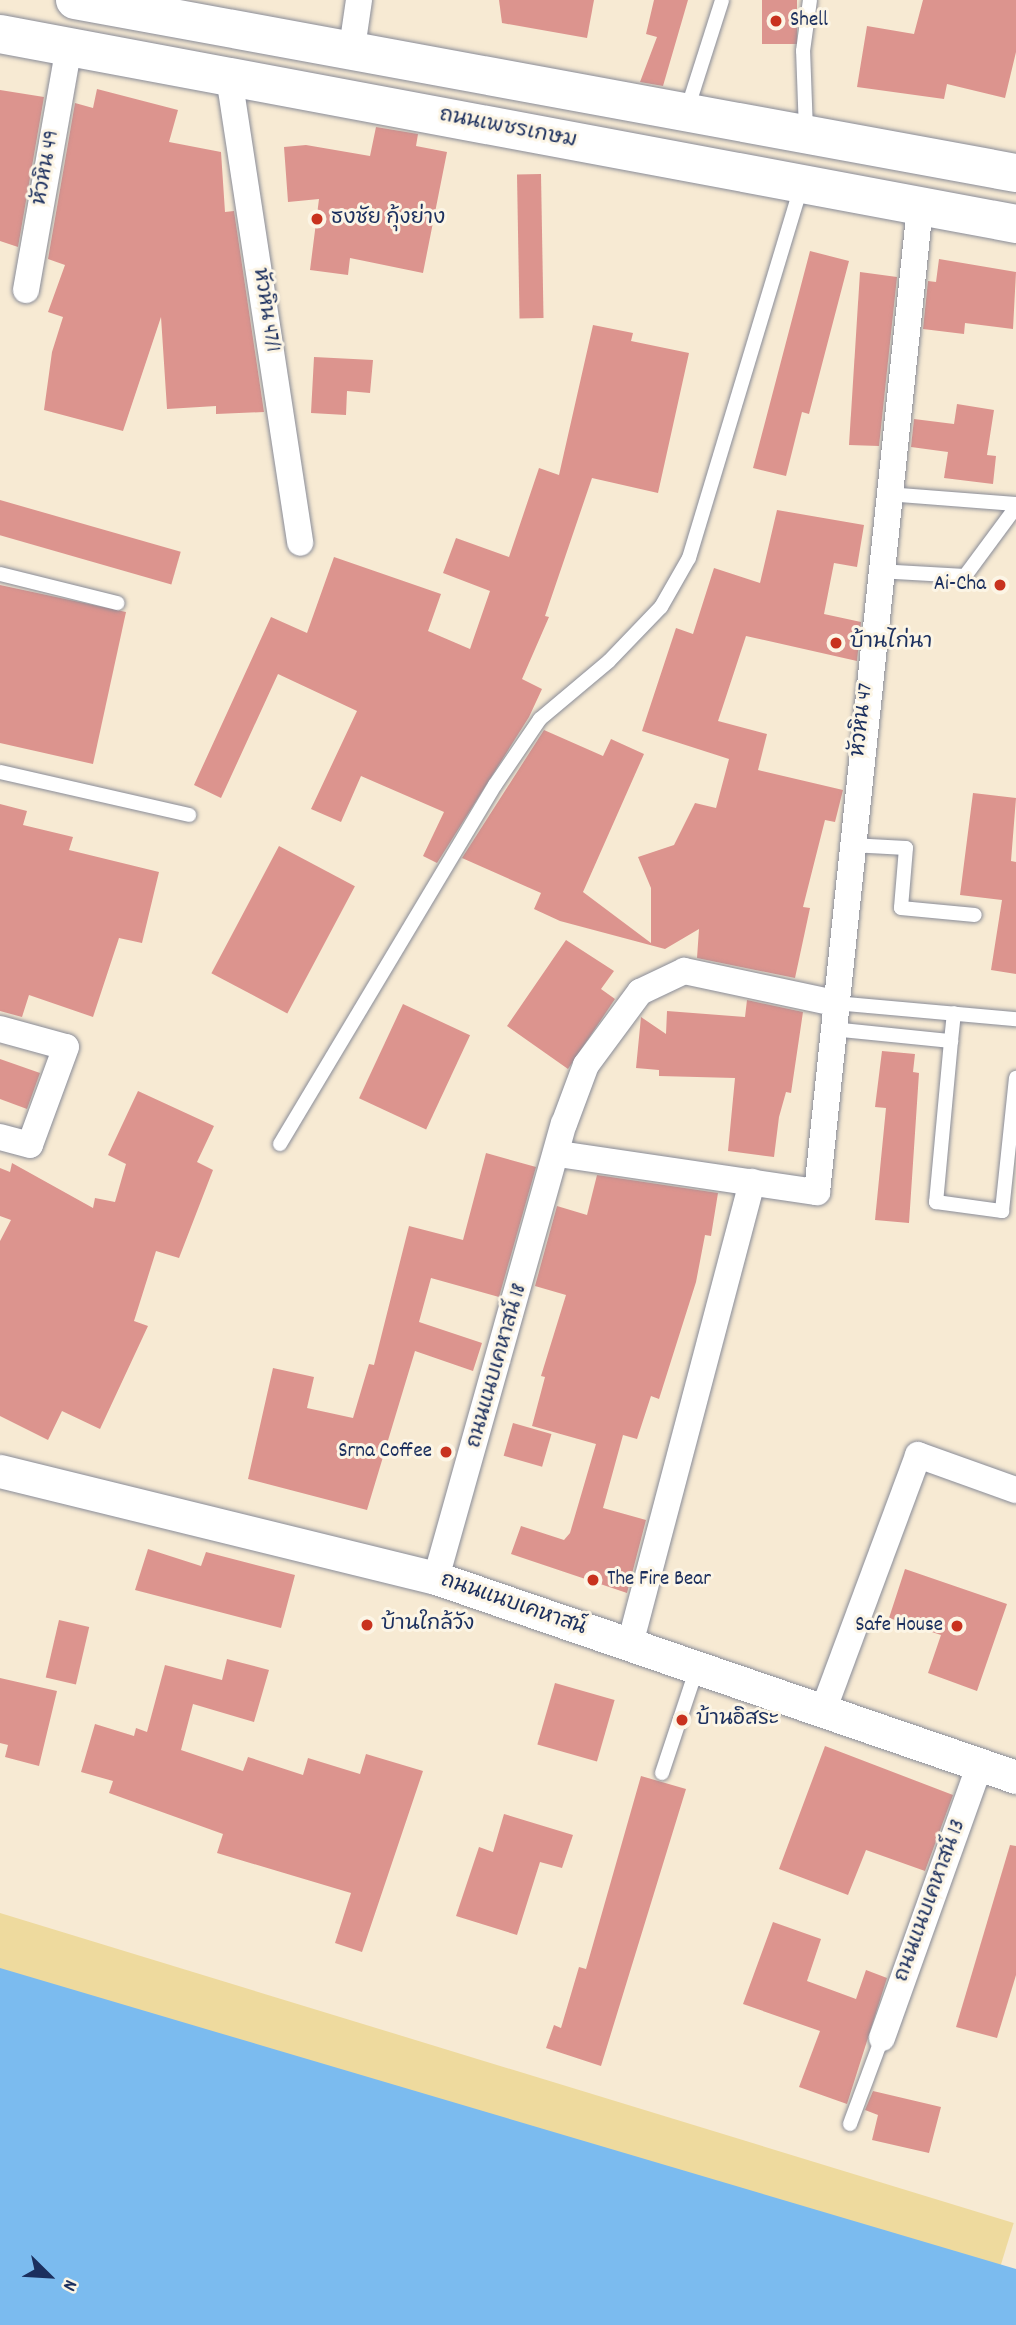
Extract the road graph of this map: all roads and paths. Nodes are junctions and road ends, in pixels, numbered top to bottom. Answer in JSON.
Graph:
{"nodes":[{"id":1,"x":75,"y":0,"type":"edge"},
{"id":2,"x":359,"y":0,"type":"edge"},
{"id":3,"x":722,"y":0,"type":"edge"},
{"id":4,"x":810,"y":0,"type":"edge"},
{"id":5,"x":177,"y":8,"type":"edge"},
{"id":6,"x":0,"y":34,"type":"edge"},
{"id":7,"x":69,"y":47,"type":"junction"},
{"id":8,"x":352,"y":48,"type":"junction"},
{"id":9,"x":229,"y":77,"type":"junction"},
{"id":10,"x":687,"y":111,"type":"junction"},
{"id":11,"x":806,"y":136,"type":"junction"},
{"id":12,"x":1016,"y":173,"type":"edge"},
{"id":13,"x":801,"y":184,"type":"junction"},
{"id":14,"x":920,"y":207,"type":"junction"},
{"id":15,"x":1016,"y":224,"type":"edge"},
{"id":16,"x":26,"y":290,"type":"dead end"},
{"id":17,"x":887,"y":494,"type":"junction"},
{"id":18,"x":1016,"y":505,"type":"edge"},
{"id":19,"x":300,"y":543,"type":"dead end"},
{"id":20,"x":878,"y":571,"type":"junction"},
{"id":21,"x":0,"y":574,"type":"edge"},
{"id":22,"x":117,"y":603,"type":"dead end"},
{"id":23,"x":0,"y":772,"type":"edge"},
{"id":24,"x":189,"y":815,"type":"dead end"},
{"id":25,"x":851,"y":845,"type":"junction"},
{"id":26,"x":975,"y":915,"type":"dead end"},
{"id":27,"x":954,"y":1013,"type":"junction"},
{"id":28,"x":834,"y":1016,"type":"junction"},
{"id":29,"x":1016,"y":1019,"type":"edge"},
{"id":30,"x":0,"y":1029,"type":"edge"},
{"id":31,"x":951,"y":1041,"type":"junction"},
{"id":32,"x":1016,"y":1078,"type":"edge"},
{"id":33,"x":0,"y":1137,"type":"edge"},
{"id":34,"x":280,"y":1144,"type":"dead end"},
{"id":35,"x":559,"y":1154,"type":"junction"},
{"id":36,"x":752,"y":1182,"type":"junction"},
{"id":37,"x":0,"y":1471,"type":"edge"},
{"id":38,"x":1016,"y":1490,"type":"edge"},
{"id":39,"x":436,"y":1578,"type":"junction"},
{"id":40,"x":630,"y":1644,"type":"junction"},
{"id":41,"x":697,"y":1668,"type":"junction"},
{"id":42,"x":823,"y":1711,"type":"junction"},
{"id":43,"x":981,"y":1765,"type":"junction"},
{"id":44,"x":662,"y":1773,"type":"dead end"},
{"id":45,"x":1016,"y":1777,"type":"edge"},
{"id":46,"x":882,"y":2038,"type":"joint"},
{"id":47,"x":850,"y":2124,"type":"dead end"}],
"edges":[{"from":1,"to":5,"type":"main road"},
{"from":2,"to":8,"type":"street"},
{"from":3,"to":10,"type":"lane"},
{"from":4,"to":11,"type":"lane"},
{"from":5,"to":8,"type":"main road"},
{"from":6,"to":7,"type":"main road","name":"ถนนเพชรเกษม"},
{"from":7,"to":9,"type":"main road","name":"ถนนเพชรเกษม"},
{"from":7,"to":16,"type":"street","name":"หัวหิน 49"},
{"from":8,"to":10,"type":"main road"},
{"from":9,"to":13,"type":"main road","name":"ถนนเพชรเกษม"},
{"from":9,"to":19,"type":"street","name":"หัวหิน 47/1"},
{"from":10,"to":11,"type":"main road"},
{"from":11,"to":12,"type":"main road"},
{"from":13,"to":14,"type":"main road","name":"ถนนเพชรเกษม"},
{"from":13,"to":34,"type":"lane"},
{"from":14,"to":15,"type":"main road","name":"ถนนเพชรเกษม"},
{"from":14,"to":17,"type":"street","name":"หัวหิน 47"},
{"from":17,"to":18,"type":"lane"},
{"from":17,"to":20,"type":"street","name":"หัวหิน 47"},
{"from":18,"to":20,"type":"lane"},
{"from":20,"to":25,"type":"street","name":"หัวหิน 47"},
{"from":21,"to":22,"type":"lane"},
{"from":23,"to":24,"type":"lane"},
{"from":25,"to":26,"type":"lane"},
{"from":25,"to":28,"type":"street","name":"หัวหิน 47"},
{"from":27,"to":28,"type":"lane"},
{"from":27,"to":29,"type":"lane"},
{"from":27,"to":31,"type":"lane"},
{"from":28,"to":31,"type":"lane"},
{"from":28,"to":35,"type":"street","name":"ถนนแนบเคหาสน์ 18"},
{"from":28,"to":36,"type":"street","name":"หัวหิน 47"},
{"from":30,"to":33,"type":"street"},
{"from":31,"to":32,"type":"lane"},
{"from":35,"to":36,"type":"street"},
{"from":35,"to":39,"type":"street","name":"ถนนแนบเคหาสน์ 18"},
{"from":36,"to":40,"type":"street"},
{"from":37,"to":39,"type":"street","name":"ถนนแนบเคหาสน์"},
{"from":38,"to":42,"type":"street"},
{"from":39,"to":40,"type":"street","name":"ถนนแนบเคหาสน์"},
{"from":40,"to":41,"type":"street","name":"ถนนแนบเคหาสน์"},
{"from":41,"to":42,"type":"street","name":"ถนนแนบเคหาสน์"},
{"from":41,"to":44,"type":"lane"},
{"from":42,"to":43,"type":"street","name":"ถนนแนบเคหาสน์"},
{"from":43,"to":45,"type":"street","name":"ถนนแนบเคหาสน์"},
{"from":43,"to":46,"type":"street","name":"ถนนแนบเคหาสน์ 13"},
{"from":46,"to":47,"type":"lane"}]}
